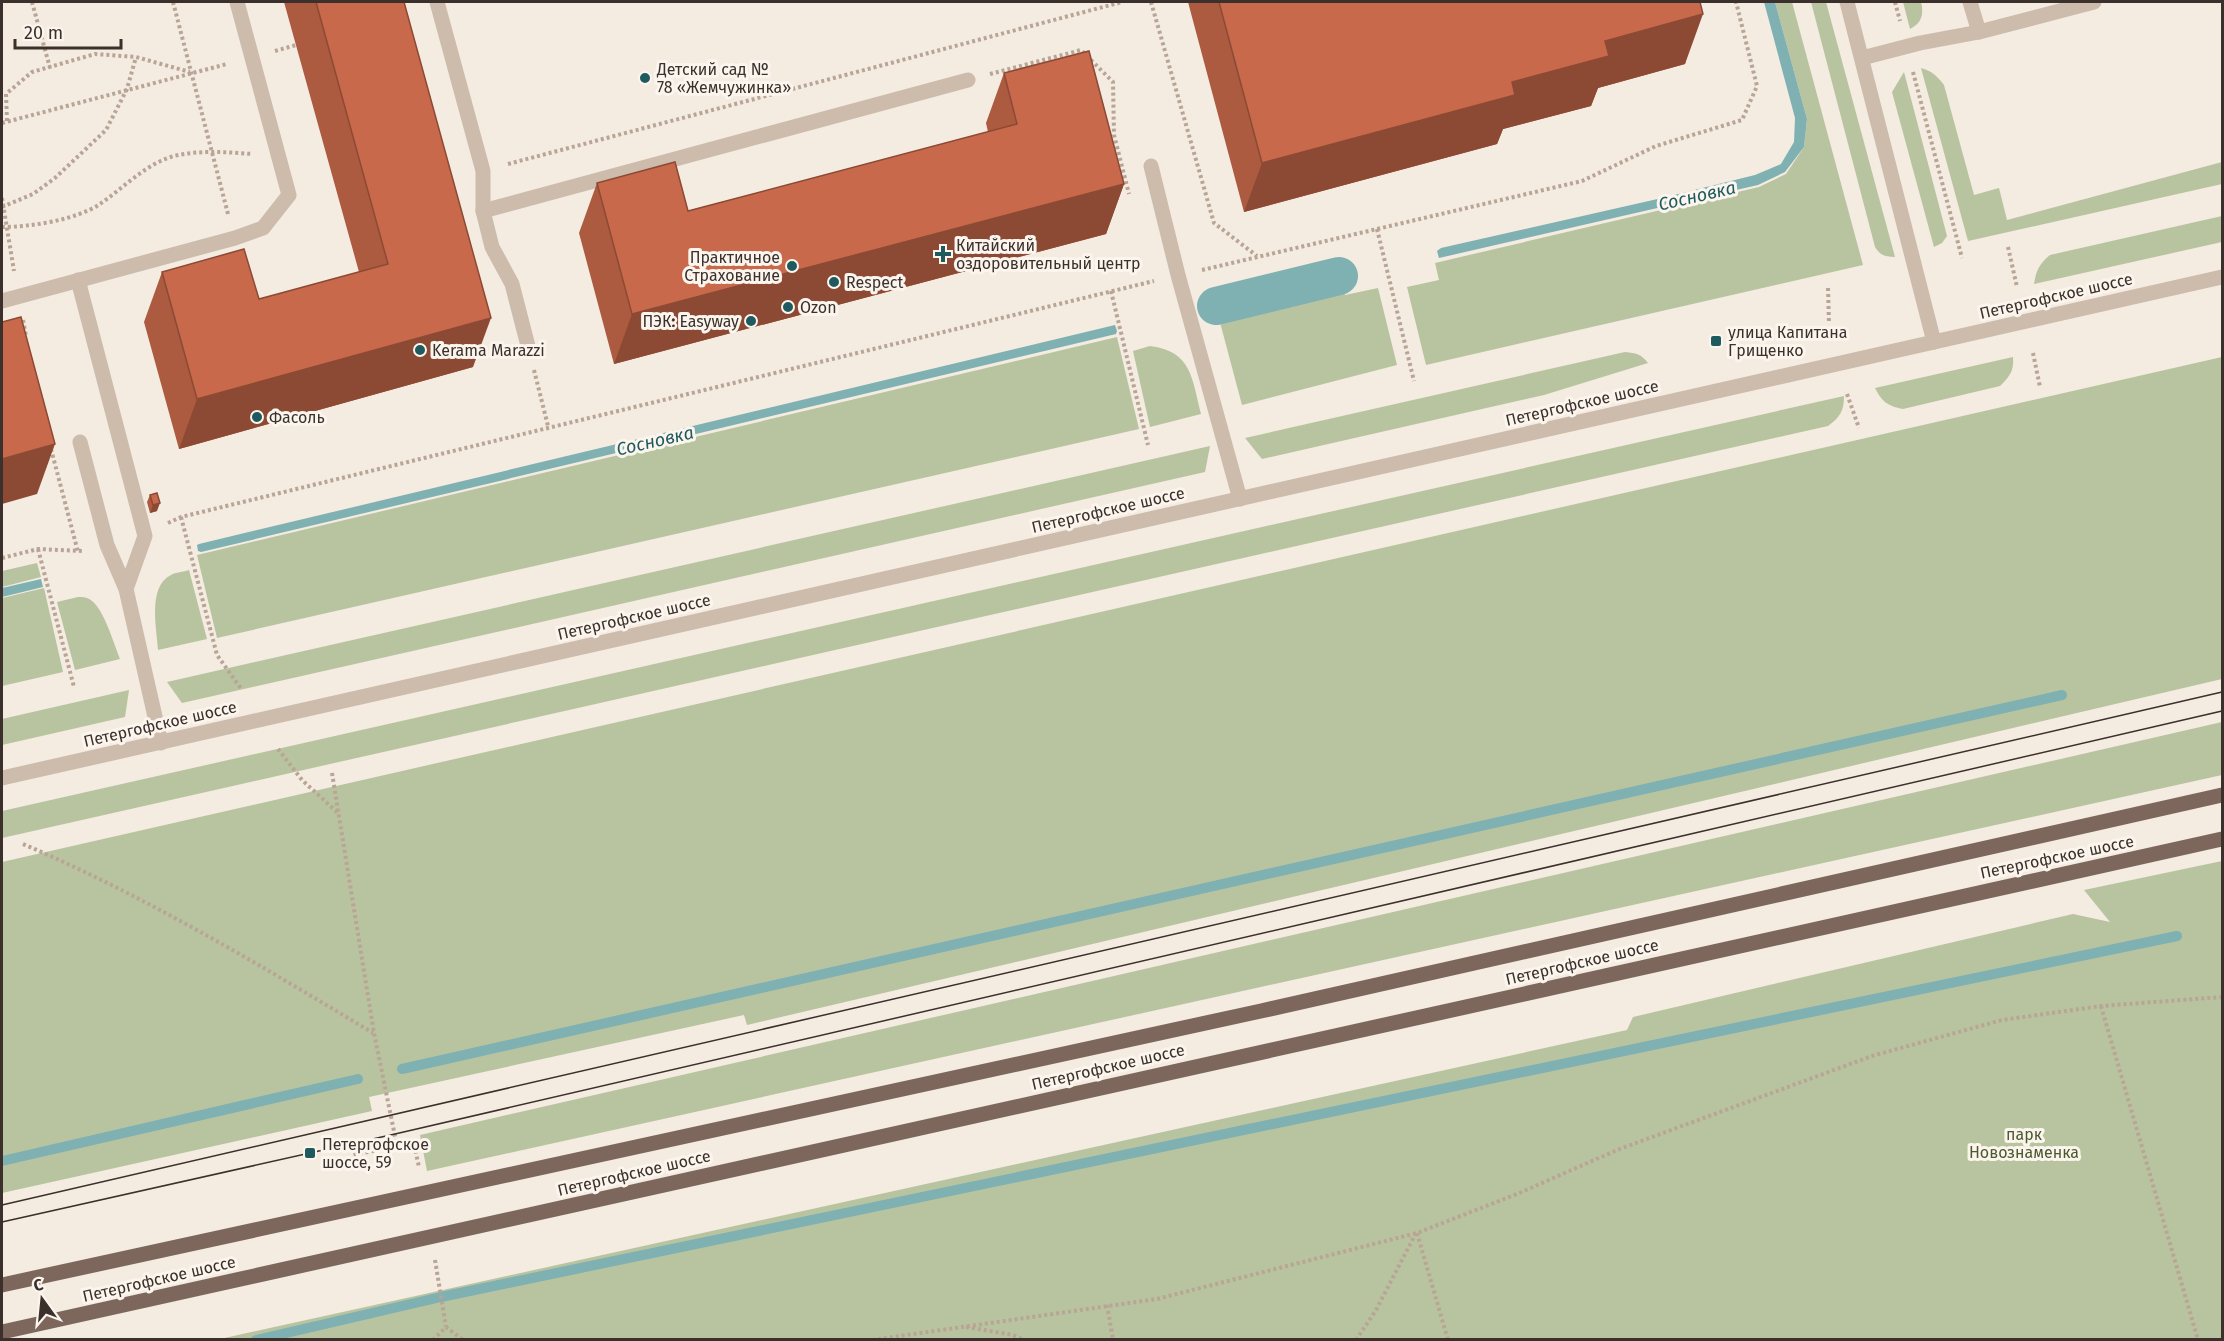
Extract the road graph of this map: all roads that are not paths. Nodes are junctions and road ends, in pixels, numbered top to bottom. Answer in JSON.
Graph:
{"nodes":[{"id":1,"x":237,"y":2,"type":"edge"},
{"id":2,"x":437,"y":2,"type":"edge"},
{"id":3,"x":1847,"y":2,"type":"edge"},
{"id":4,"x":1970,"y":2,"type":"edge"},
{"id":5,"x":2094,"y":2,"type":"edge"},
{"id":6,"x":1979,"y":32,"type":"junction"},
{"id":7,"x":1862,"y":58,"type":"junction"},
{"id":8,"x":968,"y":80,"type":"road end"},
{"id":9,"x":1151,"y":166,"type":"dead end"},
{"id":10,"x":483,"y":211,"type":"junction"},
{"id":11,"x":2223,"y":277,"type":"edge"},
{"id":12,"x":78,"y":280,"type":"junction"},
{"id":13,"x":2,"y":301,"type":"edge"},
{"id":14,"x":1934,"y":342,"type":"junction"},
{"id":15,"x":528,"y":346,"type":"road end"},
{"id":16,"x":80,"y":442,"type":"dead end"},
{"id":17,"x":1240,"y":499,"type":"junction"},
{"id":18,"x":126,"y":589,"type":"junction"},
{"id":19,"x":161,"y":743,"type":"junction"},
{"id":20,"x":2,"y":778,"type":"edge"},
{"id":21,"x":2223,"y":795,"type":"edge"},
{"id":22,"x":2223,"y":839,"type":"edge"},
{"id":23,"x":2,"y":1285,"type":"edge"},
{"id":24,"x":2,"y":1332,"type":"edge"}],
"edges":[{"from":1,"to":12,"type":"street"},
{"from":2,"to":10,"type":"street"},
{"from":3,"to":7,"type":"street"},
{"from":4,"to":6,"type":"street"},
{"from":5,"to":6,"type":"street"},
{"from":6,"to":7,"type":"street"},
{"from":7,"to":14,"type":"street"},
{"from":8,"to":10,"type":"street"},
{"from":9,"to":17,"type":"street"},
{"from":10,"to":15,"type":"street"},
{"from":11,"to":14,"type":"street","name":"Петергофское шоссе"},
{"from":12,"to":13,"type":"street"},
{"from":12,"to":18,"type":"street"},
{"from":14,"to":17,"type":"street","name":"Петергофское шоссе"},
{"from":16,"to":18,"type":"street"},
{"from":17,"to":19,"type":"street","name":"Петергофское шоссе"},
{"from":18,"to":19,"type":"street"},
{"from":19,"to":20,"type":"street","name":"Петергофское шоссе"},
{"from":21,"to":23,"type":"main road","name":"Петергофское шоссе"},
{"from":22,"to":24,"type":"main road","name":"Петергофское шоссе"}]}
